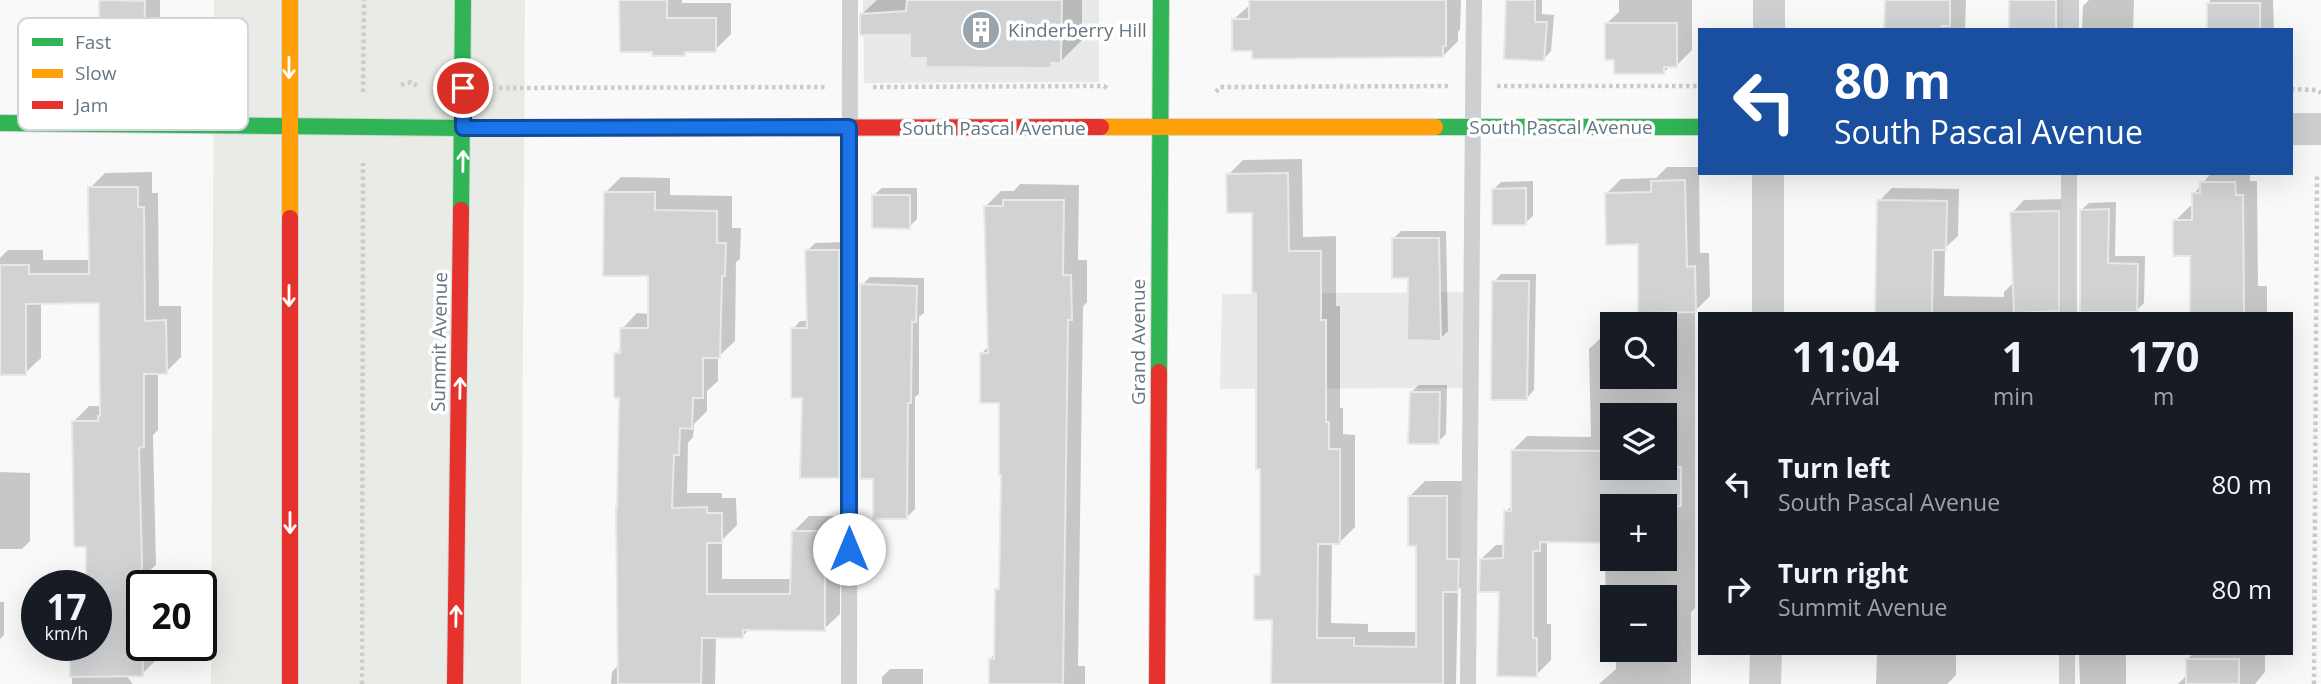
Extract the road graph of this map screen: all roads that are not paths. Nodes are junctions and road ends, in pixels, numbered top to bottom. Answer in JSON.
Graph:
{"nodes":[{"id":1,"x":290,"y":0,"type":"edge"},
{"id":2,"x":463,"y":0,"type":"edge"},
{"id":3,"x":850,"y":0,"type":"edge"},
{"id":4,"x":1161,"y":0,"type":"edge"},
{"id":5,"x":1474,"y":0,"type":"edge"},
{"id":6,"x":1769,"y":0,"type":"edge"},
{"id":7,"x":2071,"y":0,"type":"edge"},
{"id":8,"x":1769,"y":28,"type":"edge"},
{"id":9,"x":2071,"y":28,"type":"edge"},
{"id":10,"x":0,"y":123,"type":"edge"},
{"id":11,"x":18,"y":123,"type":"edge"},
{"id":12,"x":248,"y":126,"type":"edge"},
{"id":13,"x":1473,"y":126,"type":"junction"},
{"id":14,"x":289,"y":127,"type":"junction"},
{"id":15,"x":849,"y":127,"type":"junction"},
{"id":16,"x":1698,"y":127,"type":"edge"},
{"id":17,"x":463,"y":128,"type":"junction"},
{"id":18,"x":1160,"y":128,"type":"junction"},
{"id":19,"x":2293,"y":129,"type":"edge"},
{"id":20,"x":2321,"y":129,"type":"edge"},
{"id":21,"x":1769,"y":175,"type":"edge"},
{"id":22,"x":2069,"y":175,"type":"edge"},
{"id":23,"x":1768,"y":312,"type":"edge"},
{"id":24,"x":2069,"y":312,"type":"edge"},
{"id":25,"x":1766,"y":655,"type":"edge"},
{"id":26,"x":2067,"y":655,"type":"edge"},
{"id":27,"x":290,"y":684,"type":"edge"},
{"id":28,"x":456,"y":684,"type":"edge"},
{"id":29,"x":849,"y":684,"type":"edge"},
{"id":30,"x":1157,"y":684,"type":"edge"},
{"id":31,"x":1468,"y":684,"type":"edge"},
{"id":32,"x":1765,"y":684,"type":"edge"},
{"id":33,"x":2067,"y":684,"type":"edge"}],
"edges":[{"from":1,"to":14,"type":"street","one_way":true},
{"from":2,"to":17,"type":"street","name":"Summit Avenue"},
{"from":3,"to":15,"type":"lane"},
{"from":4,"to":18,"type":"street","name":"Grand Avenue"},
{"from":5,"to":13,"type":"lane"},
{"from":6,"to":8,"type":"street"},
{"from":7,"to":9,"type":"lane"},
{"from":10,"to":11,"type":"street","name":"South Pascal Avenue"},
{"from":12,"to":14,"type":"street","name":"South Pascal Avenue"},
{"from":13,"to":16,"type":"street","name":"South Pascal Avenue"},
{"from":13,"to":18,"type":"street","name":"South Pascal Avenue"},
{"from":13,"to":31,"type":"lane"},
{"from":14,"to":17,"type":"street","name":"South Pascal Avenue"},
{"from":14,"to":27,"type":"street","one_way":true},
{"from":15,"to":17,"type":"street","name":"South Pascal Avenue"},
{"from":15,"to":18,"type":"street","name":"South Pascal Avenue"},
{"from":15,"to":29,"type":"lane"},
{"from":28,"to":17,"type":"street","name":"Summit Avenue","one_way":true},
{"from":18,"to":30,"type":"street","name":"Grand Avenue"},
{"from":19,"to":20,"type":"street"},
{"from":21,"to":23,"type":"street"},
{"from":22,"to":24,"type":"lane"},
{"from":25,"to":32,"type":"street"},
{"from":26,"to":33,"type":"lane"}]}
